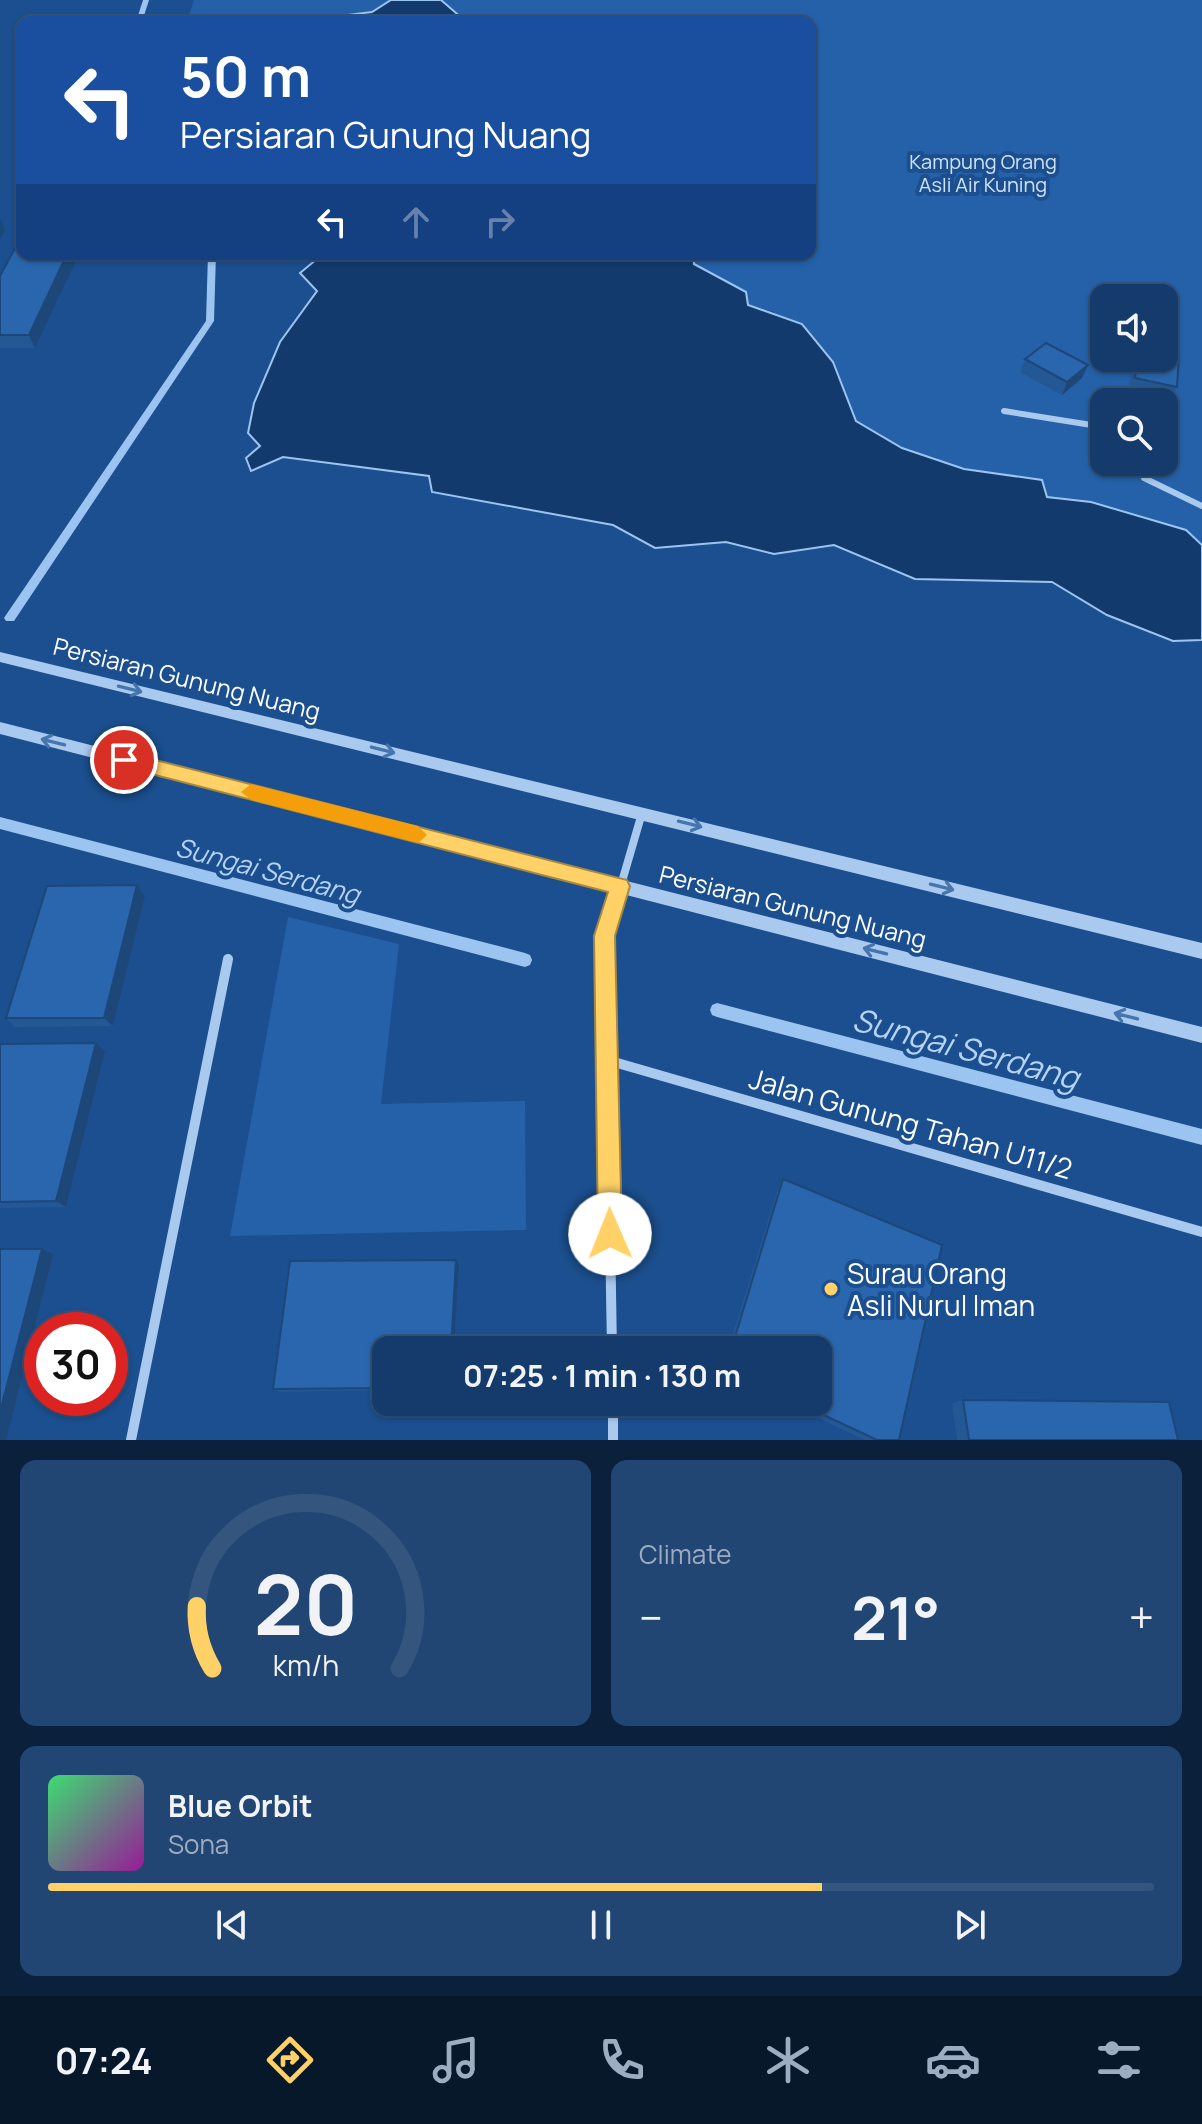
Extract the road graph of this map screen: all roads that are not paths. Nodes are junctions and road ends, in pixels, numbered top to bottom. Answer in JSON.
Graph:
{"nodes":[{"id":1,"x":1004,"y":411,"type":"dead end"},
{"id":2,"x":1090,"y":425,"type":"edge"},
{"id":3,"x":1143,"y":476,"type":"edge"},
{"id":4,"x":1202,"y":506,"type":"edge"},
{"id":5,"x":0,"y":657,"type":"edge"},
{"id":6,"x":0,"y":728,"type":"edge"},
{"id":7,"x":642,"y":813,"type":"junction"},
{"id":8,"x":620,"y":886,"type":"junction"},
{"id":9,"x":1202,"y":951,"type":"edge"},
{"id":10,"x":228,"y":959,"type":"dead end"},
{"id":11,"x":1202,"y":1035,"type":"edge"},
{"id":12,"x":607,"y":1060,"type":"junction"},
{"id":13,"x":1202,"y":1232,"type":"edge"},
{"id":14,"x":612,"y":1336,"type":"edge"},
{"id":15,"x":613,"y":1416,"type":"edge"},
{"id":16,"x":131,"y":1440,"type":"edge"},
{"id":17,"x":613,"y":1440,"type":"edge"}],
"edges":[{"from":1,"to":2,"type":"street"},
{"from":3,"to":4,"type":"street"},
{"from":5,"to":7,"type":"street","name":"Persiaran Gunung Nuang","one_way":true},
{"from":8,"to":6,"type":"street","name":"Persiaran Gunung Nuang","one_way":true},
{"from":7,"to":8,"type":"street"},
{"from":7,"to":9,"type":"street","name":"Persiaran Gunung Nuang","one_way":true},
{"from":11,"to":8,"type":"street","name":"Persiaran Gunung Nuang","one_way":true},
{"from":8,"to":12,"type":"street"},
{"from":10,"to":16,"type":"street"},
{"from":12,"to":13,"type":"street","name":"Jalan Gunung Tahan U11/2"},
{"from":12,"to":14,"type":"street"},
{"from":15,"to":17,"type":"street"}]}
